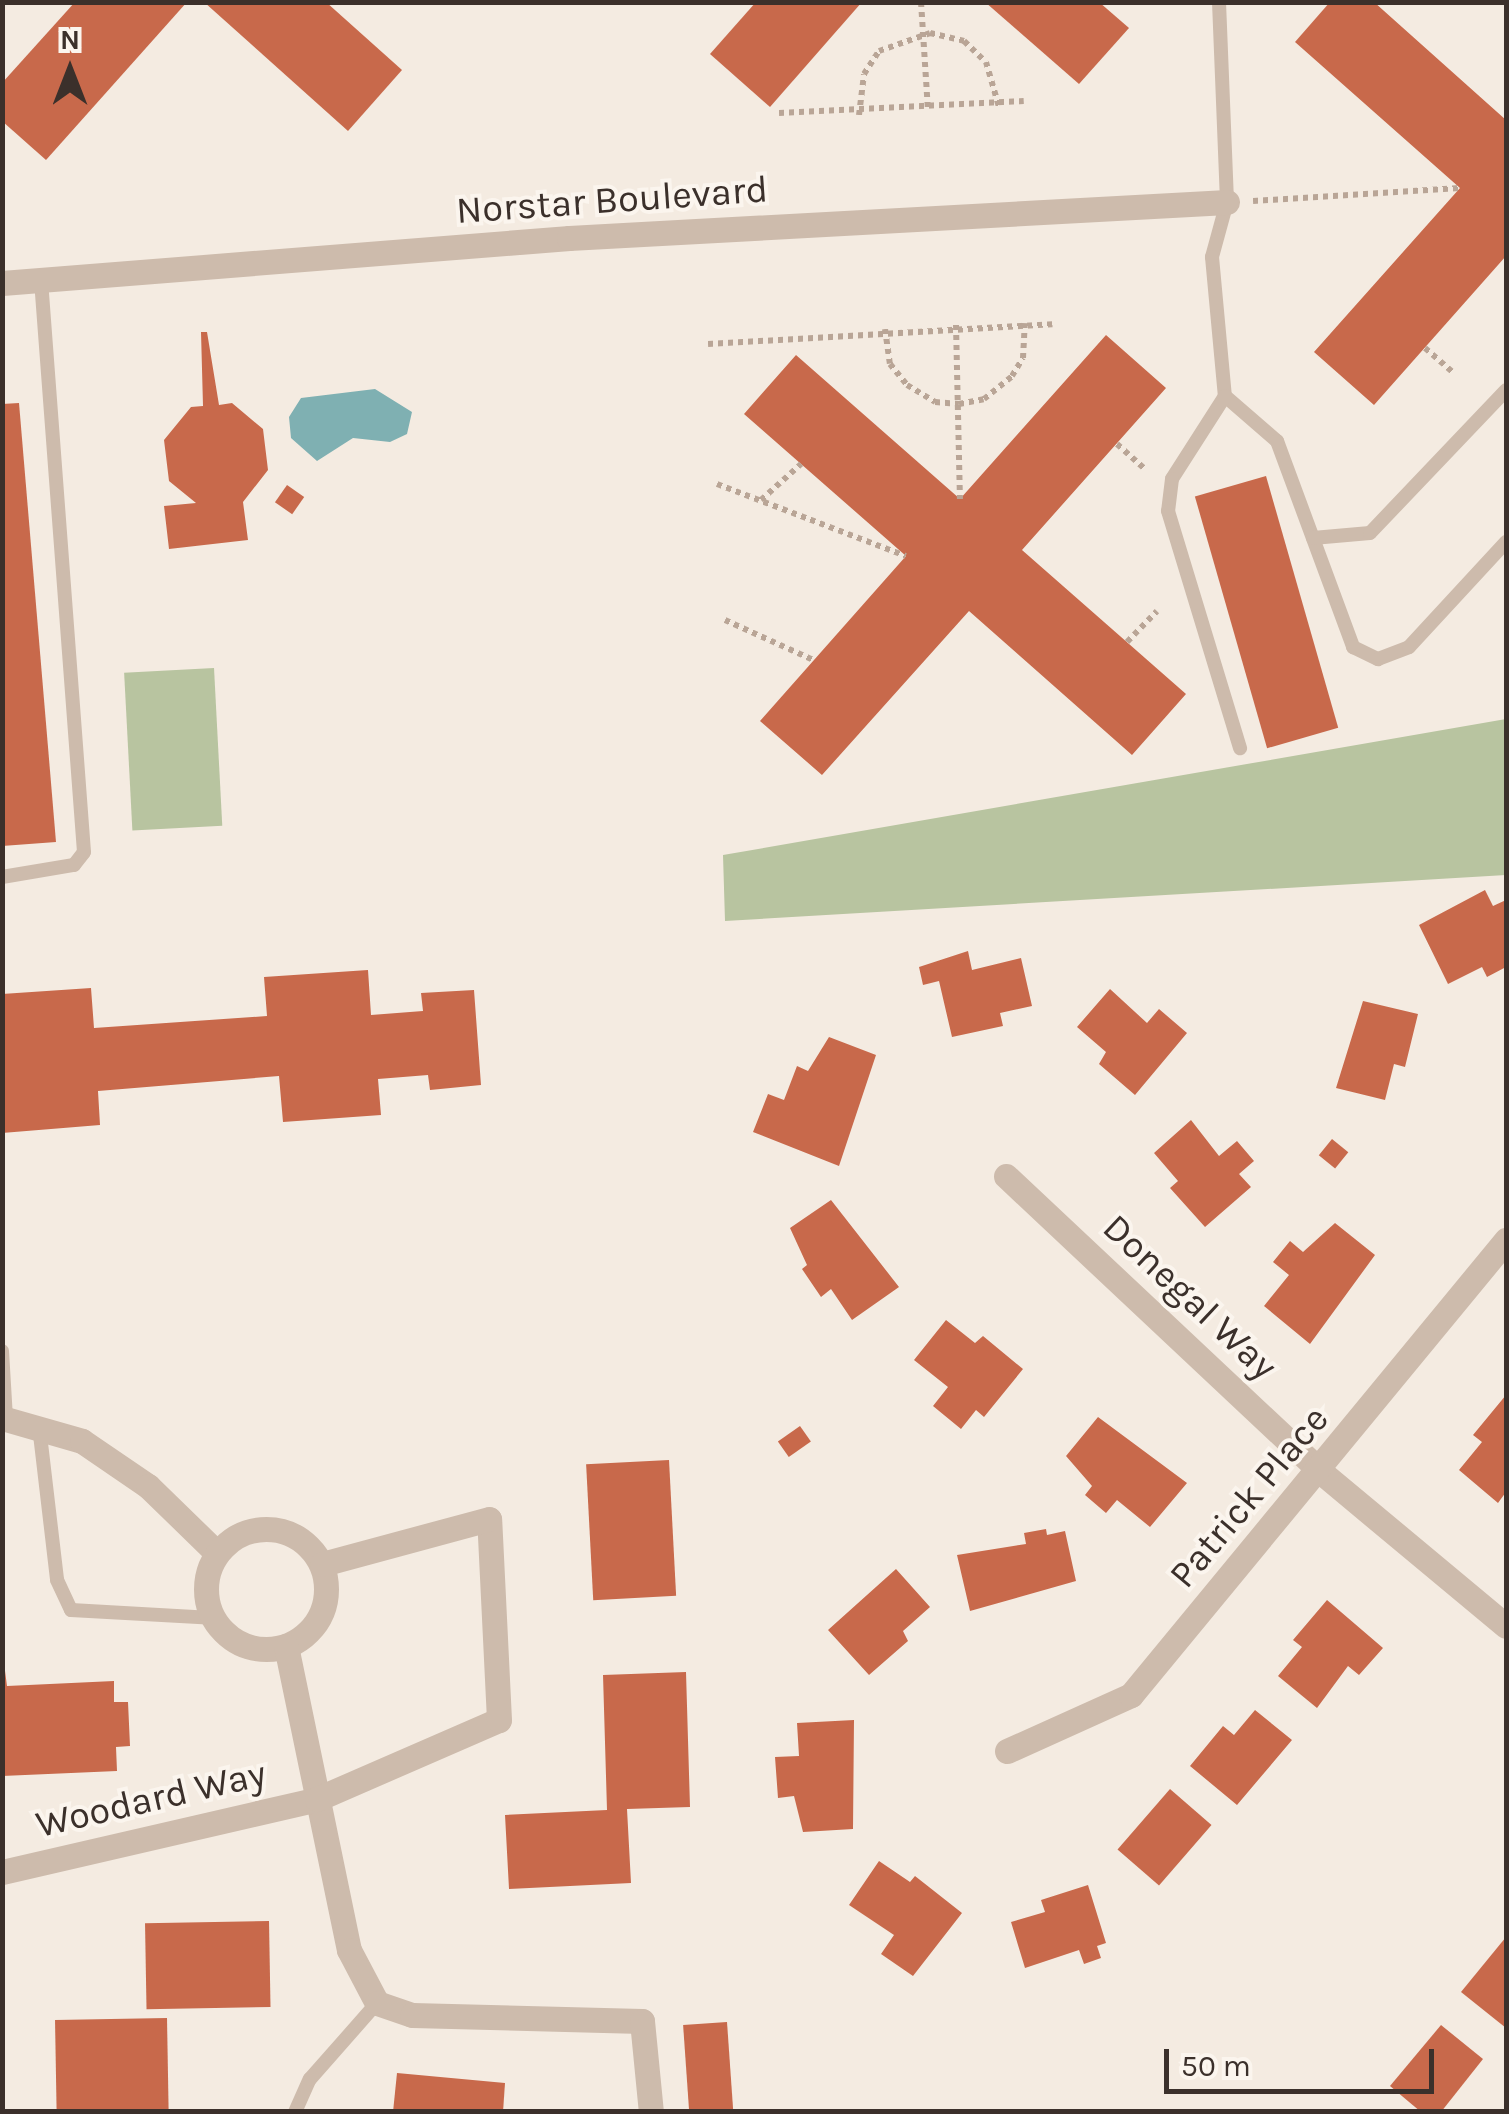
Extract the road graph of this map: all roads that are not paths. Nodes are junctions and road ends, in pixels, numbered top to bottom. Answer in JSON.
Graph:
{"nodes":[{"id":1,"x":1219,"y":2,"type":"edge"},
{"id":2,"x":1227,"y":202,"type":"junction"},
{"id":3,"x":41,"y":280,"type":"junction"},
{"id":4,"x":2,"y":282,"type":"edge"},
{"id":5,"x":1506,"y":390,"type":"edge"},
{"id":6,"x":1226,"y":396,"type":"junction"},
{"id":7,"x":1313,"y":538,"type":"junction"},
{"id":8,"x":1506,"y":542,"type":"edge"},
{"id":9,"x":1240,"y":748,"type":"dead end"},
{"id":10,"x":2,"y":877,"type":"edge"},
{"id":11,"x":1006,"y":1176,"type":"dead end"},
{"id":12,"x":1506,"y":1240,"type":"edge"},
{"id":13,"x":2,"y":1350,"type":"edge"},
{"id":14,"x":4,"y":1418,"type":"edge"},
{"id":15,"x":38,"y":1426,"type":"junction"},
{"id":16,"x":1321,"y":1472,"type":"junction"},
{"id":17,"x":217,"y":1552,"type":"junction"},
{"id":18,"x":322,"y":1564,"type":"junction"},
{"id":19,"x":212,"y":1618,"type":"junction"},
{"id":20,"x":1506,"y":1626,"type":"edge"},
{"id":21,"x":286,"y":1646,"type":"junction"},
{"id":22,"x":1007,"y":1750,"type":"dead end"},
{"id":23,"x":317,"y":1799,"type":"junction"},
{"id":24,"x":2,"y":1872,"type":"edge"},
{"id":25,"x":377,"y":2003,"type":"junction"},
{"id":26,"x":295,"y":2112,"type":"edge"},
{"id":27,"x":652,"y":2112,"type":"edge"}],
"edges":[{"from":1,"to":2,"type":"lane"},
{"from":2,"to":3,"type":"street","name":"Norstar Boulevard"},
{"from":2,"to":6,"type":"lane"},
{"from":3,"to":4,"type":"street","name":"Norstar Boulevard"},
{"from":3,"to":10,"type":"lane"},
{"from":5,"to":7,"type":"lane"},
{"from":6,"to":7,"type":"lane"},
{"from":6,"to":9,"type":"lane"},
{"from":7,"to":8,"type":"lane"},
{"from":11,"to":16,"type":"street","name":"Donegal Way"},
{"from":12,"to":16,"type":"street","name":"Patrick Place"},
{"from":13,"to":14,"type":"lane"},
{"from":14,"to":15,"type":"street"},
{"from":15,"to":17,"type":"street"},
{"from":15,"to":19,"type":"lane"},
{"from":16,"to":20,"type":"street","name":"Donegal Way"},
{"from":16,"to":22,"type":"street","name":"Patrick Place"},
{"from":17,"to":18,"type":"street"},
{"from":17,"to":19,"type":"street"},
{"from":18,"to":21,"type":"street"},
{"from":18,"to":23,"type":"street","name":"Woodard Way"},
{"from":19,"to":21,"type":"street"},
{"from":21,"to":23,"type":"street","name":"Woodard Way"},
{"from":23,"to":24,"type":"street","name":"Woodard Way"},
{"from":23,"to":25,"type":"street","name":"Woodard Way"},
{"from":25,"to":26,"type":"lane"},
{"from":25,"to":27,"type":"street"}]}
